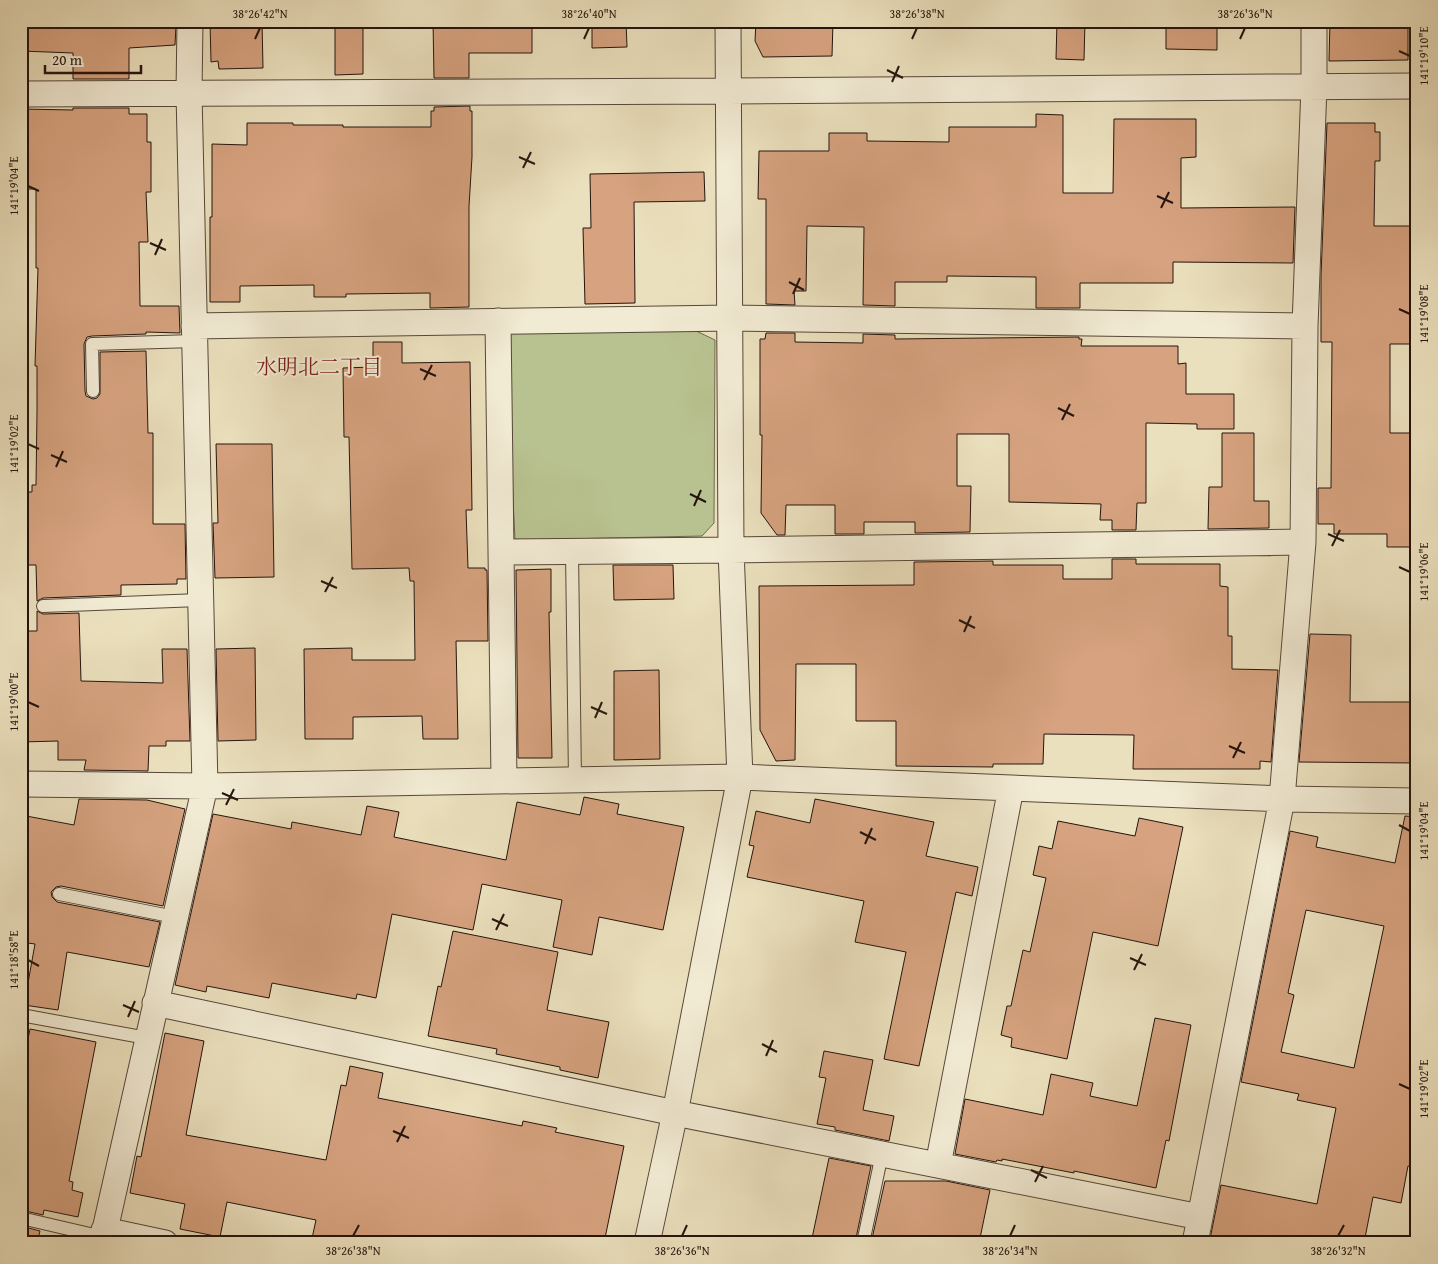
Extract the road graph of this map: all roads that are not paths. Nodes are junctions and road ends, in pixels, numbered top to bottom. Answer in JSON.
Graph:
{"nodes":[{"id":1,"x":190,"y":21,"type":"edge"},
{"id":2,"x":728,"y":21,"type":"edge"},
{"id":3,"x":1314,"y":21,"type":"edge"},
{"id":4,"x":1314,"y":86,"type":"junction"},
{"id":5,"x":1417,"y":86,"type":"edge"},
{"id":6,"x":728,"y":91,"type":"junction"},
{"id":7,"x":189,"y":93,"type":"junction"},
{"id":8,"x":21,"y":94,"type":"edge"},
{"id":9,"x":730,"y":318,"type":"junction"},
{"id":10,"x":498,"y":321,"type":"junction"},
{"id":11,"x":1304,"y":326,"type":"junction"},
{"id":12,"x":195,"y":334,"type":"junction"},
{"id":13,"x":93,"y":391,"type":"dead end"},
{"id":14,"x":1303,"y":542,"type":"junction"},
{"id":15,"x":731,"y":550,"type":"junction"},
{"id":16,"x":572,"y":551,"type":"junction"},
{"id":17,"x":501,"y":552,"type":"junction"},
{"id":18,"x":200,"y":600,"type":"junction"},
{"id":19,"x":43,"y":606,"type":"dead end"},
{"id":20,"x":740,"y":777,"type":"junction"},
{"id":21,"x":575,"y":780,"type":"junction"},
{"id":22,"x":504,"y":782,"type":"junction"},
{"id":23,"x":21,"y":784,"type":"edge"},
{"id":24,"x":205,"y":786,"type":"junction"},
{"id":25,"x":1011,"y":788,"type":"junction"},
{"id":26,"x":1282,"y":799,"type":"junction"},
{"id":27,"x":1417,"y":801,"type":"edge"},
{"id":28,"x":59,"y":894,"type":"dead end"},
{"id":29,"x":175,"y":917,"type":"junction"},
{"id":30,"x":155,"y":1003,"type":"junction"},
{"id":31,"x":21,"y":1015,"type":"edge"},
{"id":32,"x":147,"y":1038,"type":"junction"},
{"id":33,"x":675,"y":1113,"type":"junction"},
{"id":34,"x":882,"y":1154,"type":"junction"},
{"id":35,"x":938,"y":1165,"type":"junction"},
{"id":36,"x":1200,"y":1217,"type":"junction"},
{"id":37,"x":21,"y":1218,"type":"edge"},
{"id":38,"x":103,"y":1237,"type":"edge"},
{"id":39,"x":165,"y":1243,"type":"edge"},
{"id":40,"x":647,"y":1243,"type":"edge"},
{"id":41,"x":863,"y":1243,"type":"edge"},
{"id":42,"x":1195,"y":1243,"type":"edge"}],
"edges":[{"from":1,"to":7,"type":"street"},
{"from":2,"to":6,"type":"street"},
{"from":3,"to":4,"type":"street"},
{"from":4,"to":5,"type":"street"},
{"from":4,"to":6,"type":"street"},
{"from":4,"to":11,"type":"street"},
{"from":6,"to":7,"type":"street"},
{"from":6,"to":9,"type":"street"},
{"from":7,"to":8,"type":"street"},
{"from":7,"to":12,"type":"street"},
{"from":9,"to":10,"type":"street"},
{"from":9,"to":11,"type":"street"},
{"from":9,"to":15,"type":"street"},
{"from":10,"to":12,"type":"street"},
{"from":10,"to":17,"type":"street"},
{"from":11,"to":14,"type":"street"},
{"from":12,"to":13,"type":"lane"},
{"from":12,"to":18,"type":"street"},
{"from":14,"to":15,"type":"street"},
{"from":14,"to":26,"type":"street"},
{"from":15,"to":16,"type":"street"},
{"from":15,"to":20,"type":"street"},
{"from":16,"to":17,"type":"street"},
{"from":16,"to":21,"type":"lane"},
{"from":17,"to":22,"type":"street"},
{"from":18,"to":19,"type":"lane"},
{"from":18,"to":24,"type":"street"},
{"from":20,"to":21,"type":"street"},
{"from":20,"to":25,"type":"street"},
{"from":20,"to":33,"type":"street"},
{"from":21,"to":22,"type":"street"},
{"from":22,"to":24,"type":"street"},
{"from":23,"to":24,"type":"street"},
{"from":24,"to":29,"type":"street"},
{"from":25,"to":26,"type":"street"},
{"from":25,"to":35,"type":"street"},
{"from":26,"to":27,"type":"street"},
{"from":26,"to":36,"type":"street"},
{"from":28,"to":29,"type":"lane"},
{"from":29,"to":30,"type":"street"},
{"from":30,"to":32,"type":"street"},
{"from":30,"to":33,"type":"street"},
{"from":31,"to":32,"type":"lane"},
{"from":32,"to":38,"type":"street"},
{"from":33,"to":34,"type":"street"},
{"from":33,"to":40,"type":"street"},
{"from":34,"to":35,"type":"street"},
{"from":34,"to":41,"type":"lane"},
{"from":35,"to":36,"type":"street"},
{"from":36,"to":42,"type":"street"},
{"from":37,"to":38,"type":"lane"},
{"from":38,"to":39,"type":"street"}]}
